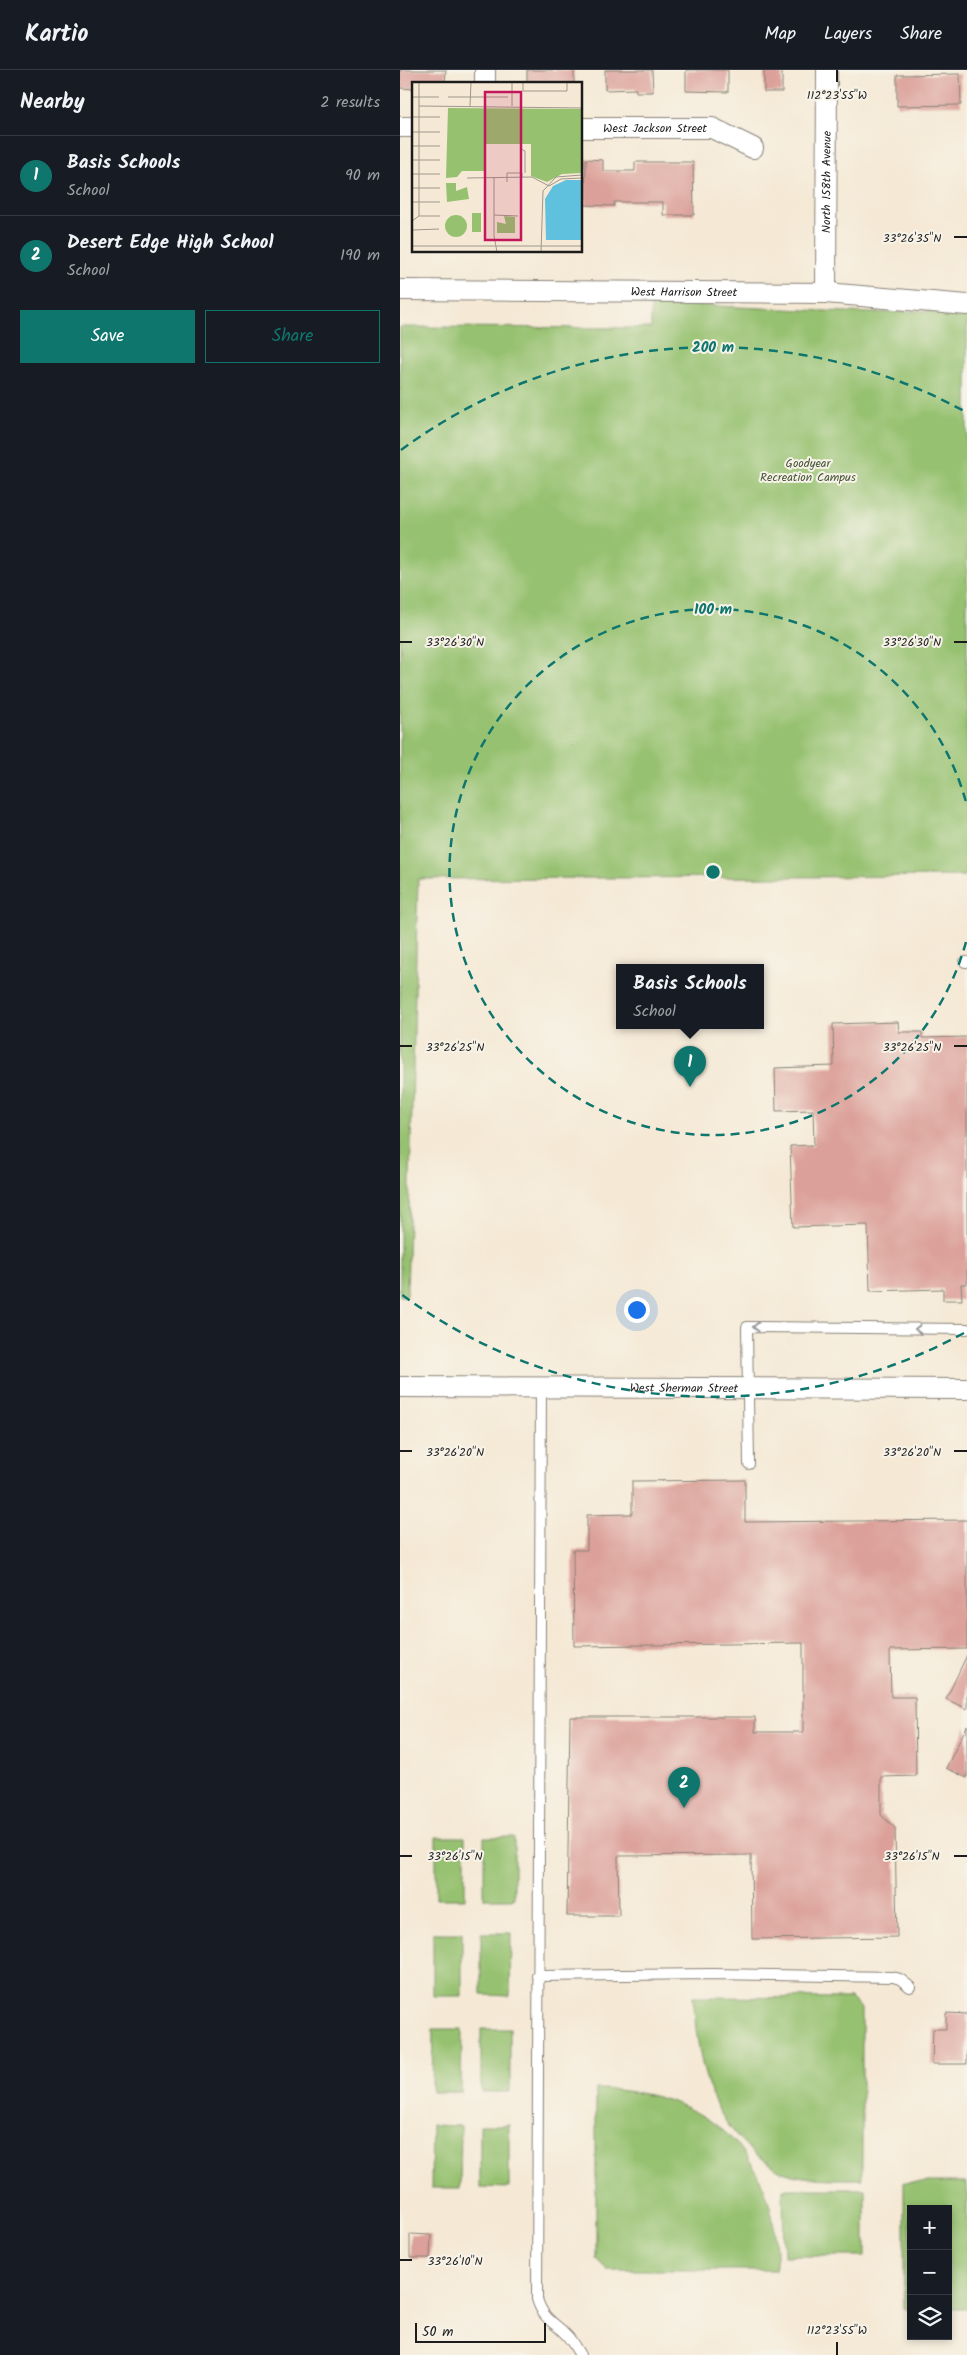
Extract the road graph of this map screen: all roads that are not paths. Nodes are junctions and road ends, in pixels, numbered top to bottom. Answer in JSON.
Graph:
{"nodes":[{"id":1,"x":827,"y":70,"type":"edge"},
{"id":2,"x":582,"y":128,"type":"edge"},
{"id":3,"x":753,"y":148,"type":"dead end"},
{"id":4,"x":400,"y":290,"type":"edge"},
{"id":5,"x":826,"y":293,"type":"junction"},
{"id":6,"x":967,"y":305,"type":"edge"},
{"id":7,"x":967,"y":1329,"type":"edge"},
{"id":8,"x":541,"y":1386,"type":"junction"},
{"id":9,"x":400,"y":1387,"type":"edge"},
{"id":10,"x":748,"y":1387,"type":"junction"},
{"id":11,"x":967,"y":1389,"type":"edge"},
{"id":12,"x":749,"y":1464,"type":"dead end"},
{"id":13,"x":538,"y":1976,"type":"junction"},
{"id":14,"x":910,"y":1987,"type":"dead end"},
{"id":15,"x":580,"y":2355,"type":"edge"}],
"edges":[{"from":1,"to":5,"type":"street","name":"North 158th Avenue"},
{"from":2,"to":3,"type":"street","name":"West Jackson Street"},
{"from":4,"to":5,"type":"street","name":"West Harrison Street"},
{"from":5,"to":6,"type":"street","name":"West Harrison Street"},
{"from":7,"to":10,"type":"lane","one_way":true},
{"from":8,"to":9,"type":"street","name":"West Sherman Street"},
{"from":8,"to":10,"type":"street","name":"West Sherman Street"},
{"from":8,"to":13,"type":"lane"},
{"from":10,"to":11,"type":"street","name":"West Sherman Street"},
{"from":10,"to":12,"type":"lane"},
{"from":13,"to":14,"type":"lane"},
{"from":13,"to":15,"type":"lane"}]}
